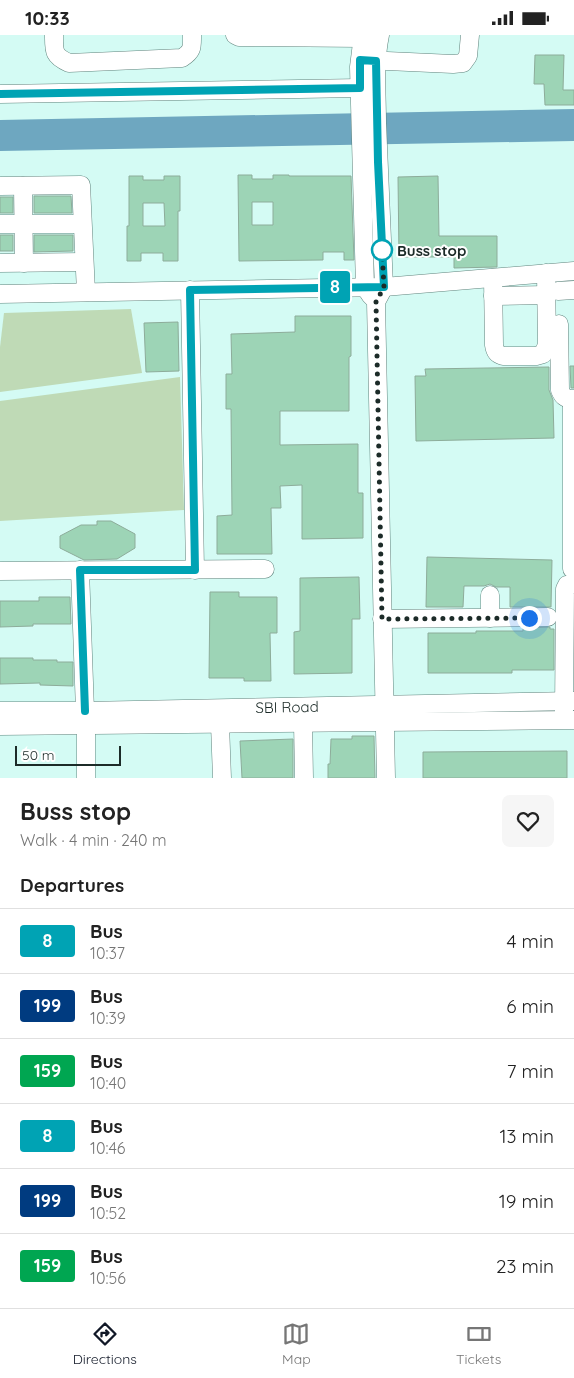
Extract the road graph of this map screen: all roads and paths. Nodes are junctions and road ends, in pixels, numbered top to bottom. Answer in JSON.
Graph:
{"nodes":[{"id":1,"x":54,"y":35,"type":"edge"},
{"id":2,"x":192,"y":35,"type":"edge"},
{"id":3,"x":235,"y":35,"type":"edge"},
{"id":4,"x":380,"y":35,"type":"edge"},
{"id":5,"x":470,"y":35,"type":"edge"},
{"id":6,"x":362,"y":37,"type":"edge"},
{"id":7,"x":368,"y":60,"type":"junction"},
{"id":8,"x":0,"y":94,"type":"edge"},
{"id":9,"x":365,"y":95,"type":"junction"},
{"id":10,"x":370,"y":162,"type":"junction"},
{"id":11,"x":0,"y":186,"type":"edge"},
{"id":12,"x":23,"y":186,"type":"junction"},
{"id":13,"x":0,"y":224,"type":"edge"},
{"id":14,"x":22,"y":225,"type":"junction"},
{"id":15,"x":82,"y":225,"type":"junction"},
{"id":16,"x":84,"y":262,"type":"junction"},
{"id":17,"x":0,"y":263,"type":"edge"},
{"id":18,"x":24,"y":263,"type":"junction"},
{"id":19,"x":559,"y":272,"type":"edge"},
{"id":20,"x":493,"y":278,"type":"junction"},
{"id":21,"x":365,"y":287,"type":"junction"},
{"id":22,"x":190,"y":290,"type":"junction"},
{"id":23,"x":86,"y":292,"type":"junction"},
{"id":24,"x":560,"y":292,"type":"edge"},
{"id":25,"x":0,"y":294,"type":"edge"},
{"id":26,"x":380,"y":295,"type":"junction"},
{"id":27,"x":493,"y":296,"type":"junction"},
{"id":28,"x":574,"y":399,"type":"edge"},
{"id":29,"x":574,"y":405,"type":"edge"},
{"id":30,"x":573,"y":487,"type":"edge"},
{"id":31,"x":265,"y":569,"type":"dead end"},
{"id":32,"x":574,"y":569,"type":"edge"},
{"id":33,"x":80,"y":570,"type":"junction"},
{"id":34,"x":195,"y":570,"type":"junction"},
{"id":35,"x":0,"y":571,"type":"edge"},
{"id":36,"x":574,"y":584,"type":"edge"},
{"id":37,"x":490,"y":595,"type":"dead end"},
{"id":38,"x":548,"y":617,"type":"dead end"},
{"id":39,"x":490,"y":618,"type":"junction"},
{"id":40,"x":382,"y":619,"type":"junction"},
{"id":41,"x":569,"y":636,"type":"edge"},
{"id":42,"x":569,"y":701,"type":"edge"},
{"id":43,"x":385,"y":705,"type":"junction"},
{"id":44,"x":0,"y":711,"type":"edge"},
{"id":45,"x":85,"y":718,"type":"junction"},
{"id":46,"x":569,"y":720,"type":"edge"},
{"id":47,"x":385,"y":722,"type":"junction"},
{"id":48,"x":303,"y":723,"type":"junction"},
{"id":49,"x":220,"y":724,"type":"junction"},
{"id":50,"x":0,"y":726,"type":"edge"},
{"id":51,"x":86,"y":778,"type":"edge"},
{"id":52,"x":222,"y":778,"type":"edge"},
{"id":53,"x":304,"y":778,"type":"edge"},
{"id":54,"x":386,"y":778,"type":"edge"}],
"edges":[{"from":1,"to":2,"type":"street"},
{"from":3,"to":6,"type":"street"},
{"from":4,"to":7,"type":"street"},
{"from":5,"to":7,"type":"street"},
{"from":6,"to":7,"type":"street"},
{"from":7,"to":9,"type":"street"},
{"from":8,"to":9,"type":"street"},
{"from":9,"to":10,"type":"street"},
{"from":10,"to":21,"type":"street"},
{"from":10,"to":26,"type":"street"},
{"from":11,"to":12,"type":"street"},
{"from":12,"to":14,"type":"street"},
{"from":12,"to":15,"type":"street"},
{"from":13,"to":14,"type":"street"},
{"from":14,"to":15,"type":"street"},
{"from":14,"to":18,"type":"street"},
{"from":15,"to":16,"type":"street"},
{"from":16,"to":18,"type":"street"},
{"from":16,"to":23,"type":"street"},
{"from":17,"to":18,"type":"street"},
{"from":19,"to":20,"type":"street"},
{"from":19,"to":24,"type":"street"},
{"from":20,"to":26,"type":"street"},
{"from":20,"to":27,"type":"street"},
{"from":21,"to":22,"type":"street"},
{"from":21,"to":26,"type":"street"},
{"from":22,"to":23,"type":"street"},
{"from":22,"to":34,"type":"street"},
{"from":23,"to":25,"type":"street"},
{"from":24,"to":27,"type":"street"},
{"from":24,"to":27,"type":"street"},
{"from":24,"to":28,"type":"street"},
{"from":26,"to":40,"type":"street"},
{"from":29,"to":30,"type":"street"},
{"from":30,"to":32,"type":"street"},
{"from":31,"to":34,"type":"street"},
{"from":33,"to":34,"type":"street"},
{"from":33,"to":35,"type":"street"},
{"from":33,"to":45,"type":"street"},
{"from":36,"to":41,"type":"street"},
{"from":37,"to":39,"type":"street"},
{"from":38,"to":39,"type":"street"},
{"from":39,"to":40,"type":"street"},
{"from":40,"to":43,"type":"street"},
{"from":41,"to":42,"type":"street"},
{"from":42,"to":43,"type":"street","name":"SBI Road"},
{"from":42,"to":46,"type":"street"},
{"from":43,"to":45,"type":"street","name":"SBI Road"},
{"from":43,"to":47,"type":"street"},
{"from":44,"to":45,"type":"street","name":"SBI Road"},
{"from":45,"to":49,"type":"street","name":"SBI Road"},
{"from":45,"to":50,"type":"street","name":"SBI Road"},
{"from":45,"to":51,"type":"street"},
{"from":46,"to":47,"type":"street","name":"SBI Road"},
{"from":47,"to":48,"type":"street","name":"SBI Road"},
{"from":47,"to":54,"type":"street"},
{"from":48,"to":49,"type":"street","name":"SBI Road"},
{"from":48,"to":53,"type":"street"},
{"from":49,"to":52,"type":"street"}]}
